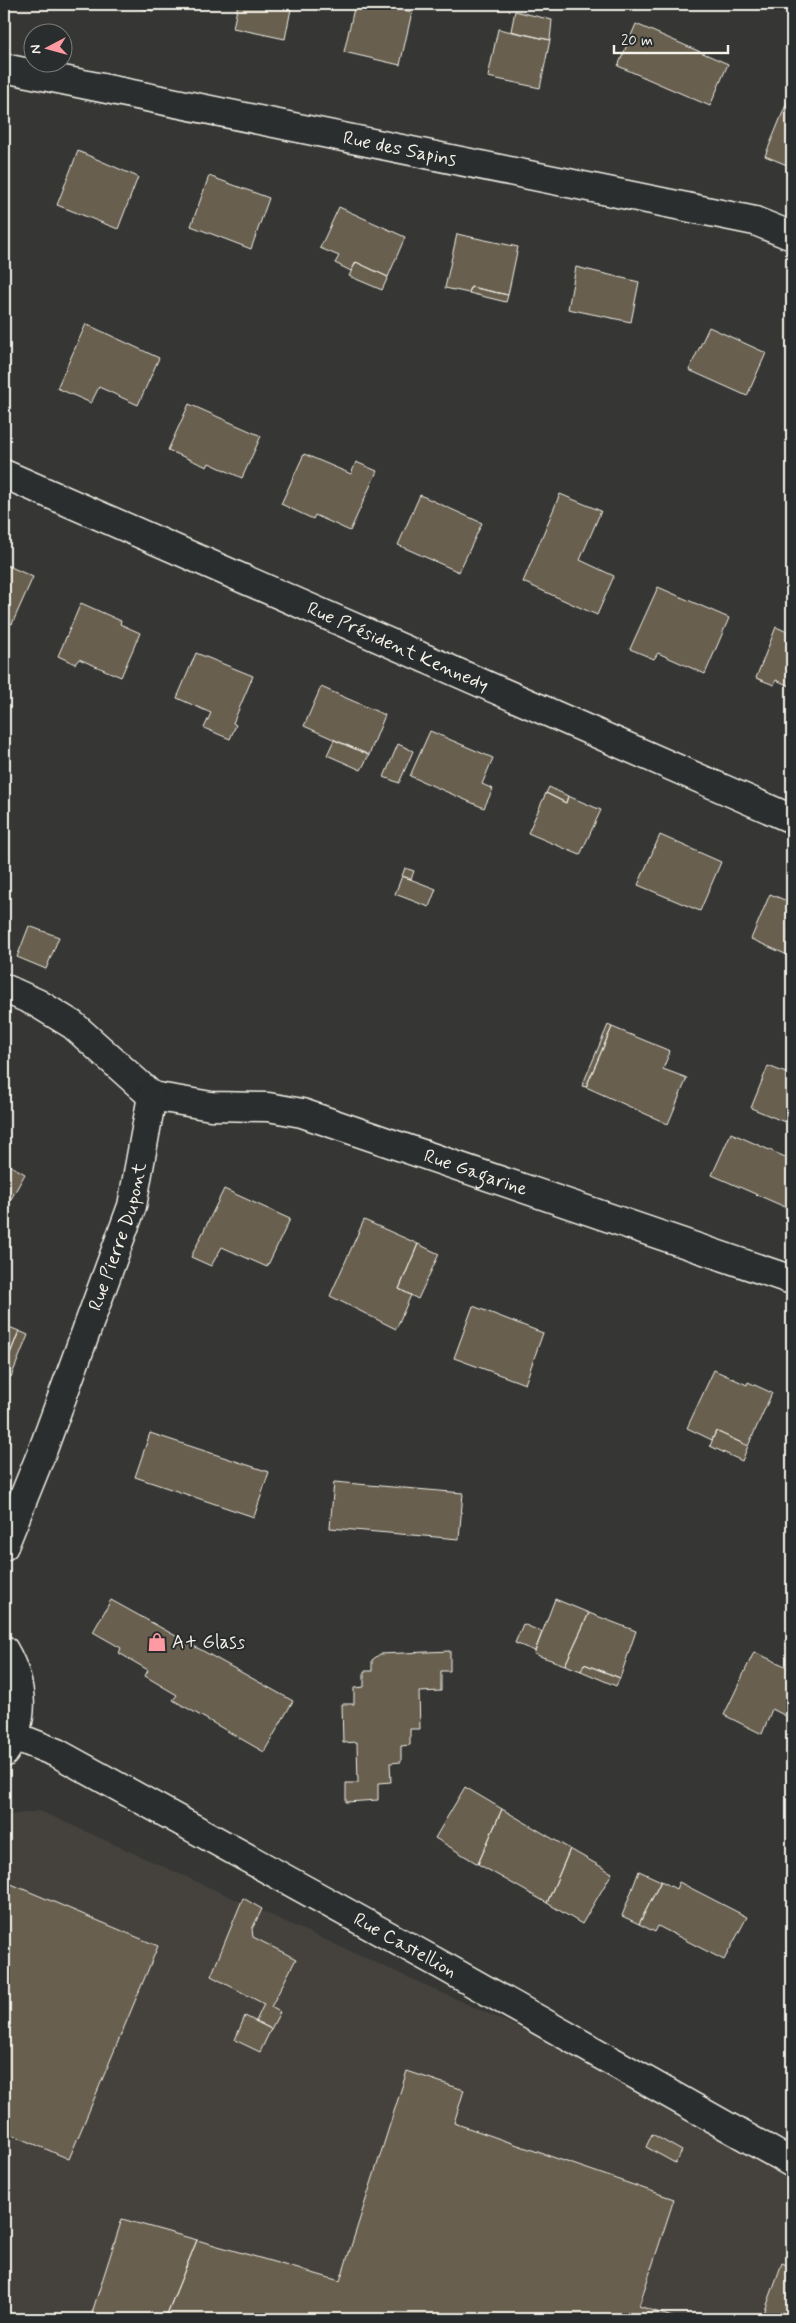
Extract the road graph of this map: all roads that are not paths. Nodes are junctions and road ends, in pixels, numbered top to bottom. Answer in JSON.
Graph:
{"nodes":[{"id":1,"x":4,"y":68,"type":"edge"},
{"id":2,"x":792,"y":236,"type":"edge"},
{"id":3,"x":4,"y":474,"type":"edge"},
{"id":4,"x":792,"y":819,"type":"edge"},
{"id":5,"x":4,"y":988,"type":"edge"},
{"id":6,"x":152,"y":1096,"type":"junction"},
{"id":7,"x":792,"y":1280,"type":"edge"},
{"id":8,"x":4,"y":1546,"type":"edge"},
{"id":9,"x":4,"y":1650,"type":"edge"},
{"id":10,"x":9,"y":1744,"type":"edge"},
{"id":11,"x":792,"y":2163,"type":"edge"}],
"edges":[{"from":1,"to":2,"type":"street","name":"Rue des Sapins"},
{"from":3,"to":4,"type":"street","name":"Rue Président Kennedy"},
{"from":5,"to":6,"type":"street"},
{"from":6,"to":7,"type":"street","name":"Rue Gagarine"},
{"from":6,"to":8,"type":"street","name":"Rue Pierre Dupont"},
{"from":9,"to":10,"type":"street"},
{"from":10,"to":11,"type":"street","name":"Rue Castellion"}]}
